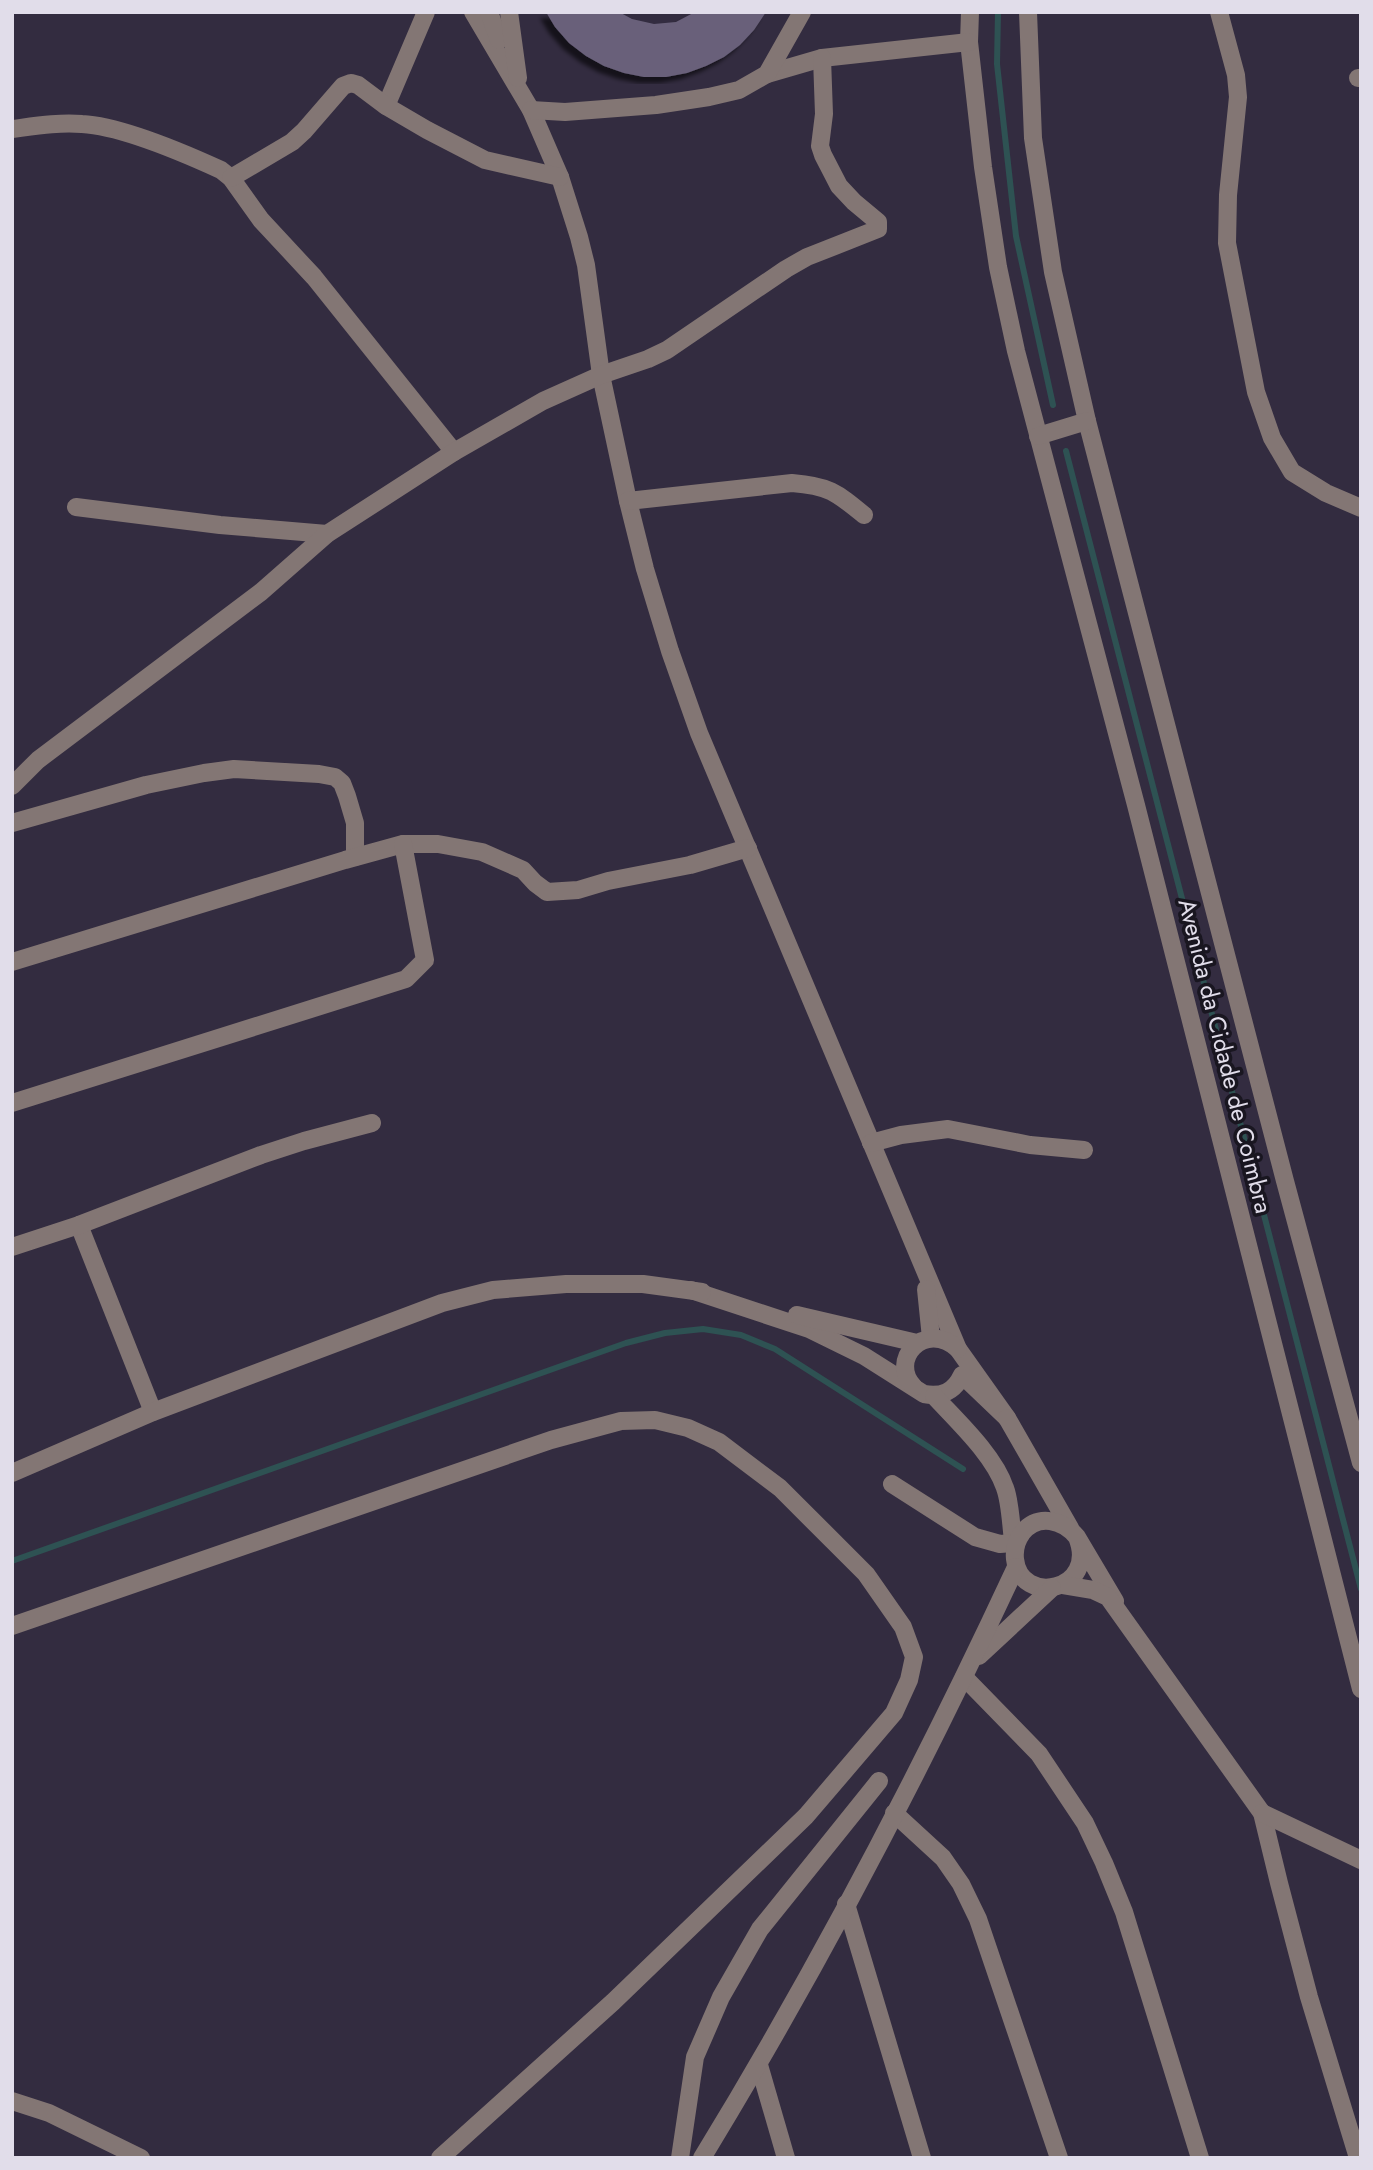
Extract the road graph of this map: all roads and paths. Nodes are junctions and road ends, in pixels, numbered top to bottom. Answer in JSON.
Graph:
{"nodes":[{"id":1,"x":426,"y":12,"type":"edge"},
{"id":2,"x":473,"y":12,"type":"edge"},
{"id":3,"x":489,"y":12,"type":"edge"},
{"id":4,"x":509,"y":12,"type":"edge"},
{"id":5,"x":802,"y":12,"type":"edge"},
{"id":6,"x":971,"y":12,"type":"edge"},
{"id":7,"x":1028,"y":12,"type":"edge"},
{"id":8,"x":1219,"y":12,"type":"edge"},
{"id":9,"x":969,"y":42,"type":"junction"},
{"id":10,"x":822,"y":58,"type":"junction"},
{"id":11,"x":509,"y":70,"type":"junction"},
{"id":12,"x":767,"y":74,"type":"junction"},
{"id":13,"x":519,"y":89,"type":"junction"},
{"id":14,"x":386,"y":106,"type":"junction"},
{"id":15,"x":531,"y":110,"type":"junction"},
{"id":16,"x":12,"y":129,"type":"edge"},
{"id":17,"x":560,"y":177,"type":"junction"},
{"id":18,"x":231,"y":178,"type":"junction"},
{"id":19,"x":601,"y":375,"type":"junction"},
{"id":20,"x":1087,"y":421,"type":"junction"},
{"id":21,"x":1038,"y":436,"type":"junction"},
{"id":22,"x":454,"y":452,"type":"junction"},
{"id":23,"x":628,"y":501,"type":"junction"},
{"id":24,"x":76,"y":507,"type":"dead end"},
{"id":25,"x":1361,"y":508,"type":"edge"},
{"id":26,"x":864,"y":515,"type":"dead end"},
{"id":27,"x":327,"y":534,"type":"junction"},
{"id":28,"x":12,"y":786,"type":"edge"},
{"id":29,"x":12,"y":823,"type":"edge"},
{"id":30,"x":403,"y":844,"type":"junction"},
{"id":31,"x":748,"y":848,"type":"junction"},
{"id":32,"x":355,"y":857,"type":"junction"},
{"id":33,"x":12,"y":962,"type":"edge"},
{"id":34,"x":12,"y":1103,"type":"edge"},
{"id":35,"x":372,"y":1123,"type":"dead end"},
{"id":36,"x":871,"y":1143,"type":"junction"},
{"id":37,"x":1084,"y":1150,"type":"dead end"},
{"id":38,"x":79,"y":1225,"type":"junction"},
{"id":39,"x":12,"y":1247,"type":"edge"},
{"id":40,"x":925,"y":1273,"type":"junction"},
{"id":41,"x":691,"y":1290,"type":"junction"},
{"id":42,"x":924,"y":1340,"type":"junction"},
{"id":43,"x":958,"y":1349,"type":"junction"},
{"id":44,"x":916,"y":1389,"type":"junction"},
{"id":45,"x":934,"y":1396,"type":"junction"},
{"id":46,"x":153,"y":1412,"type":"junction"},
{"id":47,"x":1007,"y":1418,"type":"junction"},
{"id":48,"x":1361,"y":1464,"type":"edge"},
{"id":49,"x":12,"y":1473,"type":"edge"},
{"id":50,"x":892,"y":1484,"type":"dead end"},
{"id":51,"x":1074,"y":1533,"type":"junction"},
{"id":52,"x":1015,"y":1556,"type":"junction"},
{"id":53,"x":1058,"y":1586,"type":"junction"},
{"id":54,"x":12,"y":1626,"type":"edge"},
{"id":55,"x":1139,"y":1642,"type":"junction"},
{"id":56,"x":968,"y":1670,"type":"junction"},
{"id":57,"x":1361,"y":1689,"type":"edge"},
{"id":58,"x":879,"y":1781,"type":"dead end"},
{"id":59,"x":894,"y":1813,"type":"junction"},
{"id":60,"x":1262,"y":1813,"type":"junction"},
{"id":61,"x":1361,"y":1860,"type":"edge"},
{"id":62,"x":846,"y":1904,"type":"junction"},
{"id":63,"x":759,"y":2064,"type":"junction"},
{"id":64,"x":12,"y":2101,"type":"edge"},
{"id":65,"x":141,"y":2158,"type":"edge"},
{"id":66,"x":440,"y":2158,"type":"edge"},
{"id":67,"x":680,"y":2158,"type":"edge"},
{"id":68,"x":702,"y":2158,"type":"edge"},
{"id":69,"x":786,"y":2158,"type":"edge"},
{"id":70,"x":922,"y":2158,"type":"edge"},
{"id":71,"x":1059,"y":2158,"type":"edge"},
{"id":72,"x":1200,"y":2158,"type":"edge"},
{"id":73,"x":1358,"y":2158,"type":"edge"}],
"edges":[{"from":1,"to":14,"type":"street"},
{"from":2,"to":11,"type":"street"},
{"from":3,"to":11,"type":"street"},
{"from":4,"to":13,"type":"street"},
{"from":5,"to":12,"type":"street"},
{"from":6,"to":9,"type":"street","name":"Avenida da Cidade de Coimbra"},
{"from":7,"to":20,"type":"street","name":"Avenida da Cidade de Coimbra"},
{"from":8,"to":25,"type":"street"},
{"from":9,"to":10,"type":"street"},
{"from":9,"to":21,"type":"street","name":"Avenida da Cidade de Coimbra"},
{"from":10,"to":12,"type":"street"},
{"from":10,"to":19,"type":"street"},
{"from":11,"to":13,"type":"street"},
{"from":12,"to":15,"type":"street"},
{"from":13,"to":15,"type":"street"},
{"from":14,"to":17,"type":"street"},
{"from":14,"to":18,"type":"street"},
{"from":15,"to":17,"type":"street"},
{"from":16,"to":18,"type":"street"},
{"from":17,"to":19,"type":"street"},
{"from":18,"to":22,"type":"street"},
{"from":19,"to":22,"type":"street"},
{"from":19,"to":23,"type":"street"},
{"from":20,"to":21,"type":"street"},
{"from":20,"to":48,"type":"street","name":"Avenida da Cidade de Coimbra"},
{"from":21,"to":57,"type":"street","name":"Avenida da Cidade de Coimbra"},
{"from":22,"to":27,"type":"street"},
{"from":23,"to":26,"type":"street"},
{"from":23,"to":31,"type":"street"},
{"from":24,"to":27,"type":"street"},
{"from":27,"to":28,"type":"street"},
{"from":29,"to":32,"type":"street"},
{"from":30,"to":31,"type":"street"},
{"from":30,"to":32,"type":"street"},
{"from":30,"to":34,"type":"street"},
{"from":31,"to":36,"type":"street"},
{"from":32,"to":33,"type":"street"},
{"from":35,"to":38,"type":"street"},
{"from":36,"to":37,"type":"street"},
{"from":36,"to":40,"type":"street"},
{"from":38,"to":39,"type":"street"},
{"from":38,"to":46,"type":"street"},
{"from":40,"to":42,"type":"street"},
{"from":40,"to":43,"type":"street"},
{"from":41,"to":42,"type":"street"},
{"from":41,"to":44,"type":"street"},
{"from":41,"to":46,"type":"street"},
{"from":42,"to":43,"type":"street"},
{"from":42,"to":44,"type":"street"},
{"from":43,"to":47,"type":"street"},
{"from":44,"to":45,"type":"street"},
{"from":45,"to":47,"type":"street"},
{"from":45,"to":52,"type":"street"},
{"from":46,"to":49,"type":"street"},
{"from":47,"to":51,"type":"street"},
{"from":50,"to":52,"type":"street"},
{"from":51,"to":52,"type":"street"},
{"from":51,"to":53,"type":"street"},
{"from":51,"to":55,"type":"street"},
{"from":52,"to":53,"type":"street"},
{"from":52,"to":56,"type":"street"},
{"from":53,"to":55,"type":"street"},
{"from":53,"to":56,"type":"street"},
{"from":54,"to":66,"type":"street"},
{"from":55,"to":60,"type":"street"},
{"from":56,"to":59,"type":"street"},
{"from":56,"to":72,"type":"street"},
{"from":58,"to":67,"type":"street"},
{"from":59,"to":62,"type":"street"},
{"from":59,"to":71,"type":"street"},
{"from":60,"to":61,"type":"street"},
{"from":60,"to":73,"type":"street"},
{"from":62,"to":63,"type":"street"},
{"from":62,"to":70,"type":"street"},
{"from":63,"to":68,"type":"street"},
{"from":63,"to":69,"type":"street"},
{"from":64,"to":65,"type":"street"}]}
